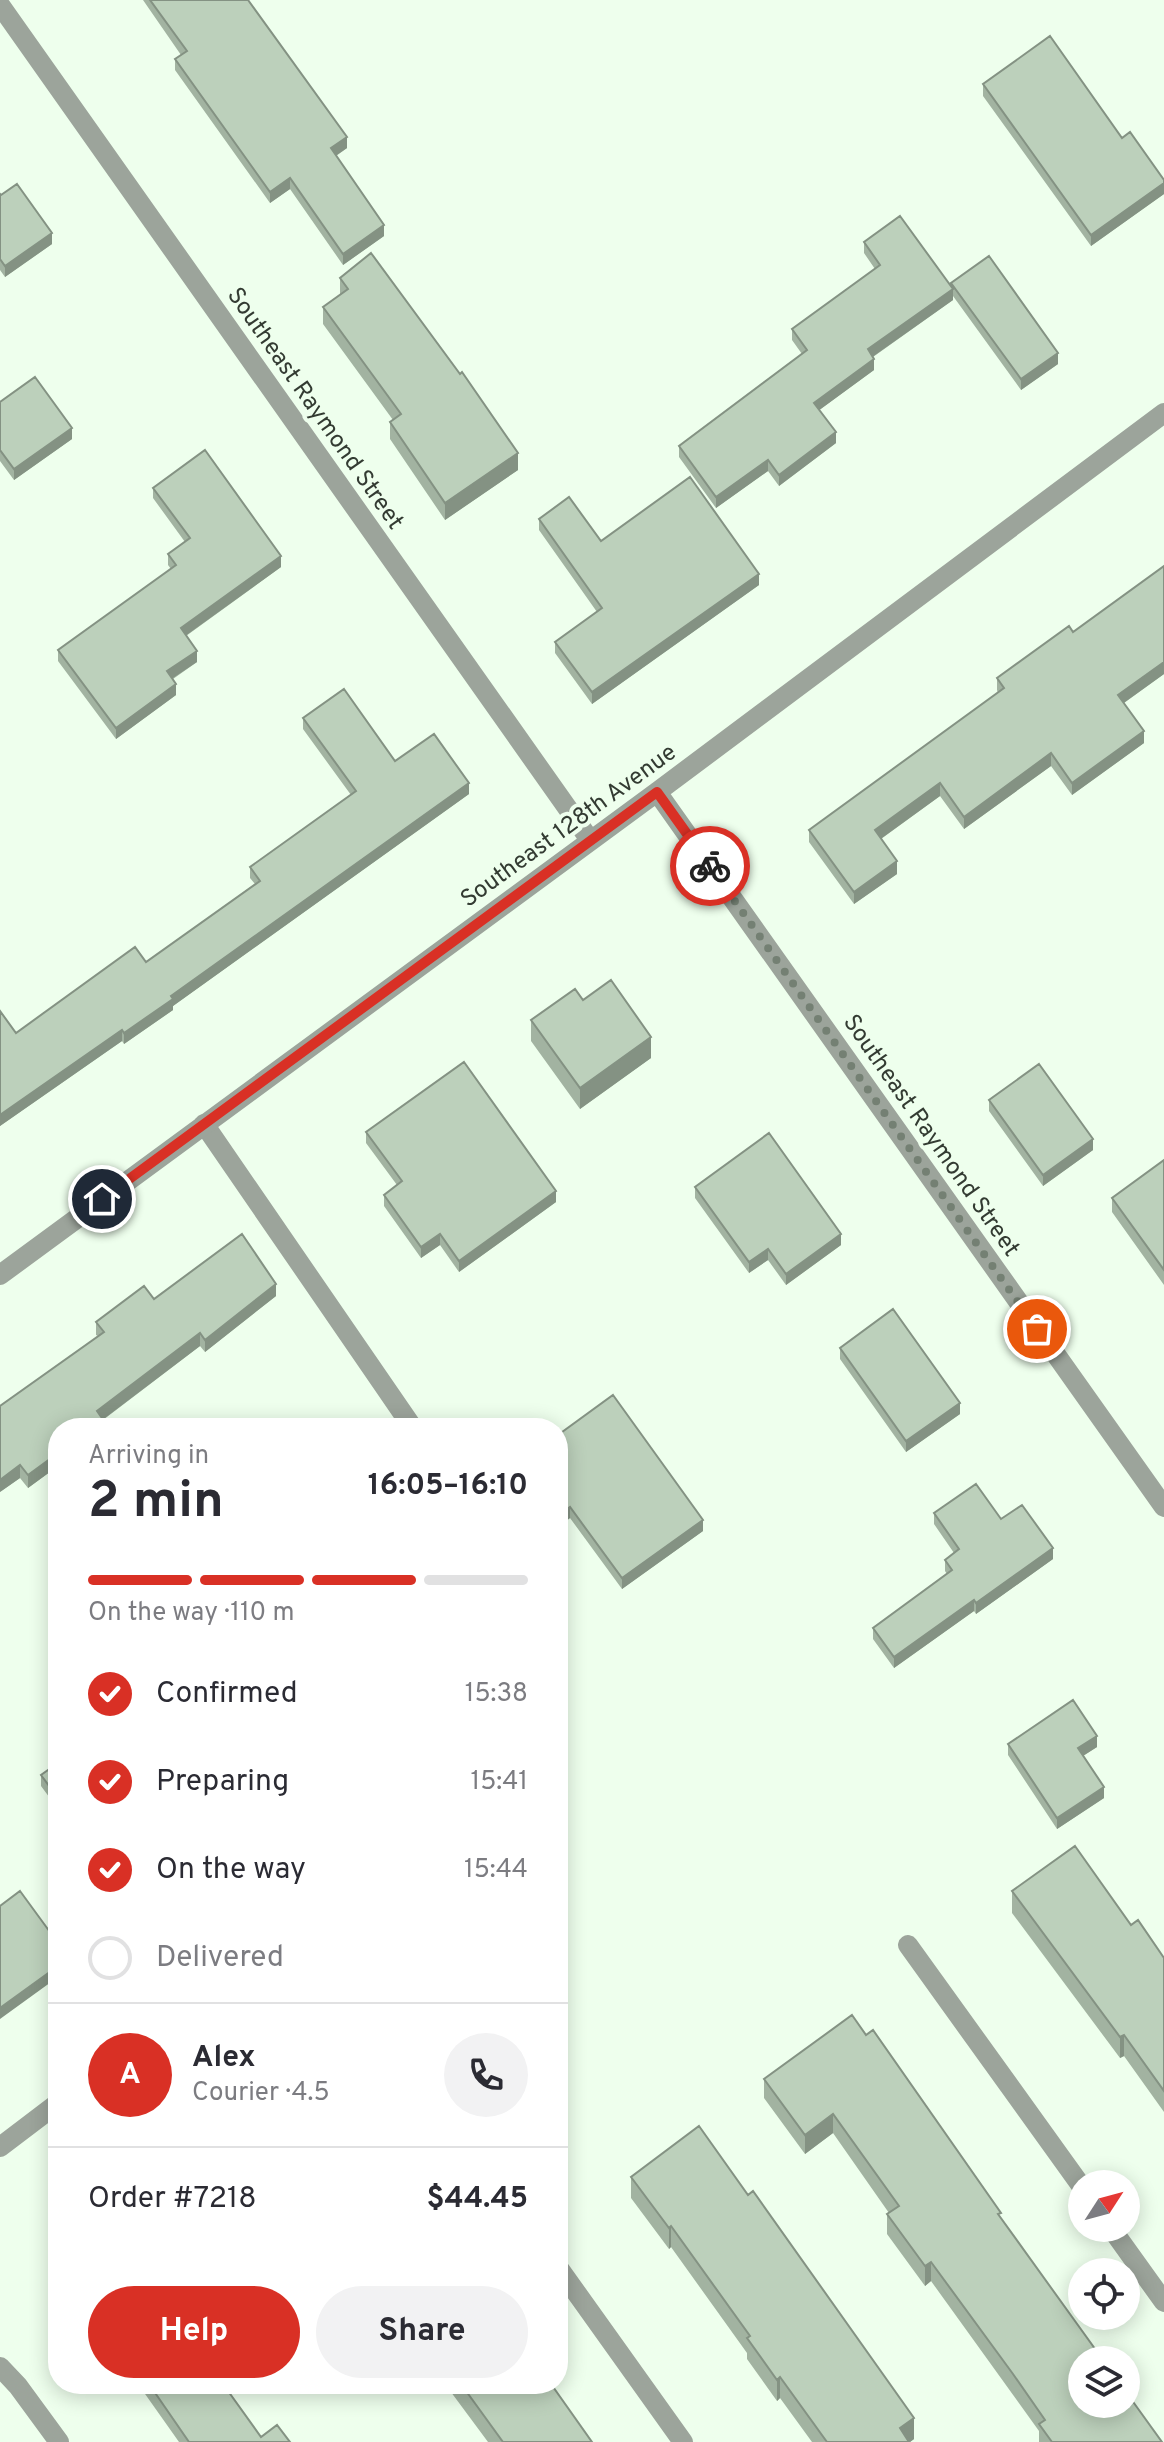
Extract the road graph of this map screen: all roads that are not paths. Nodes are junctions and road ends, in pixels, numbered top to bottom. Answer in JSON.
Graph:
{"nodes":[{"id":1,"x":0,"y":5,"type":"edge"},
{"id":2,"x":1164,"y":413,"type":"edge"},
{"id":3,"x":657,"y":792,"type":"junction"},
{"id":4,"x":590,"y":840,"type":"junction"},
{"id":5,"x":204,"y":1124,"type":"junction"},
{"id":6,"x":0,"y":1275,"type":"edge"},
{"id":7,"x":406,"y":1418,"type":"edge"},
{"id":8,"x":1164,"y":1507,"type":"edge"},
{"id":9,"x":908,"y":1945,"type":"dead end"},
{"id":10,"x":48,"y":2111,"type":"edge"},
{"id":11,"x":0,"y":2147,"type":"edge"},
{"id":12,"x":1070,"y":2170,"type":"edge"},
{"id":13,"x":1121,"y":2242,"type":"edge"},
{"id":14,"x":568,"y":2281,"type":"edge"},
{"id":15,"x":1164,"y":2302,"type":"edge"},
{"id":16,"x":0,"y":2367,"type":"edge"},
{"id":17,"x":59,"y":2442,"type":"edge"},
{"id":18,"x":683,"y":2442,"type":"edge"}],
"edges":[{"from":1,"to":4,"type":"street","name":"Southeast Raymond Street"},
{"from":2,"to":3,"type":"street","name":"Southeast 128th Avenue"},
{"from":3,"to":4,"type":"street","name":"Southeast 128th Avenue"},
{"from":3,"to":8,"type":"street","name":"Southeast Raymond Street"},
{"from":4,"to":5,"type":"street","name":"Southeast 128th Avenue"},
{"from":5,"to":6,"type":"street","name":"Southeast 128th Avenue"},
{"from":5,"to":7,"type":"street"},
{"from":9,"to":12,"type":"street"},
{"from":10,"to":11,"type":"street"},
{"from":13,"to":15,"type":"street"},
{"from":14,"to":18,"type":"street"},
{"from":16,"to":17,"type":"street"}]}
